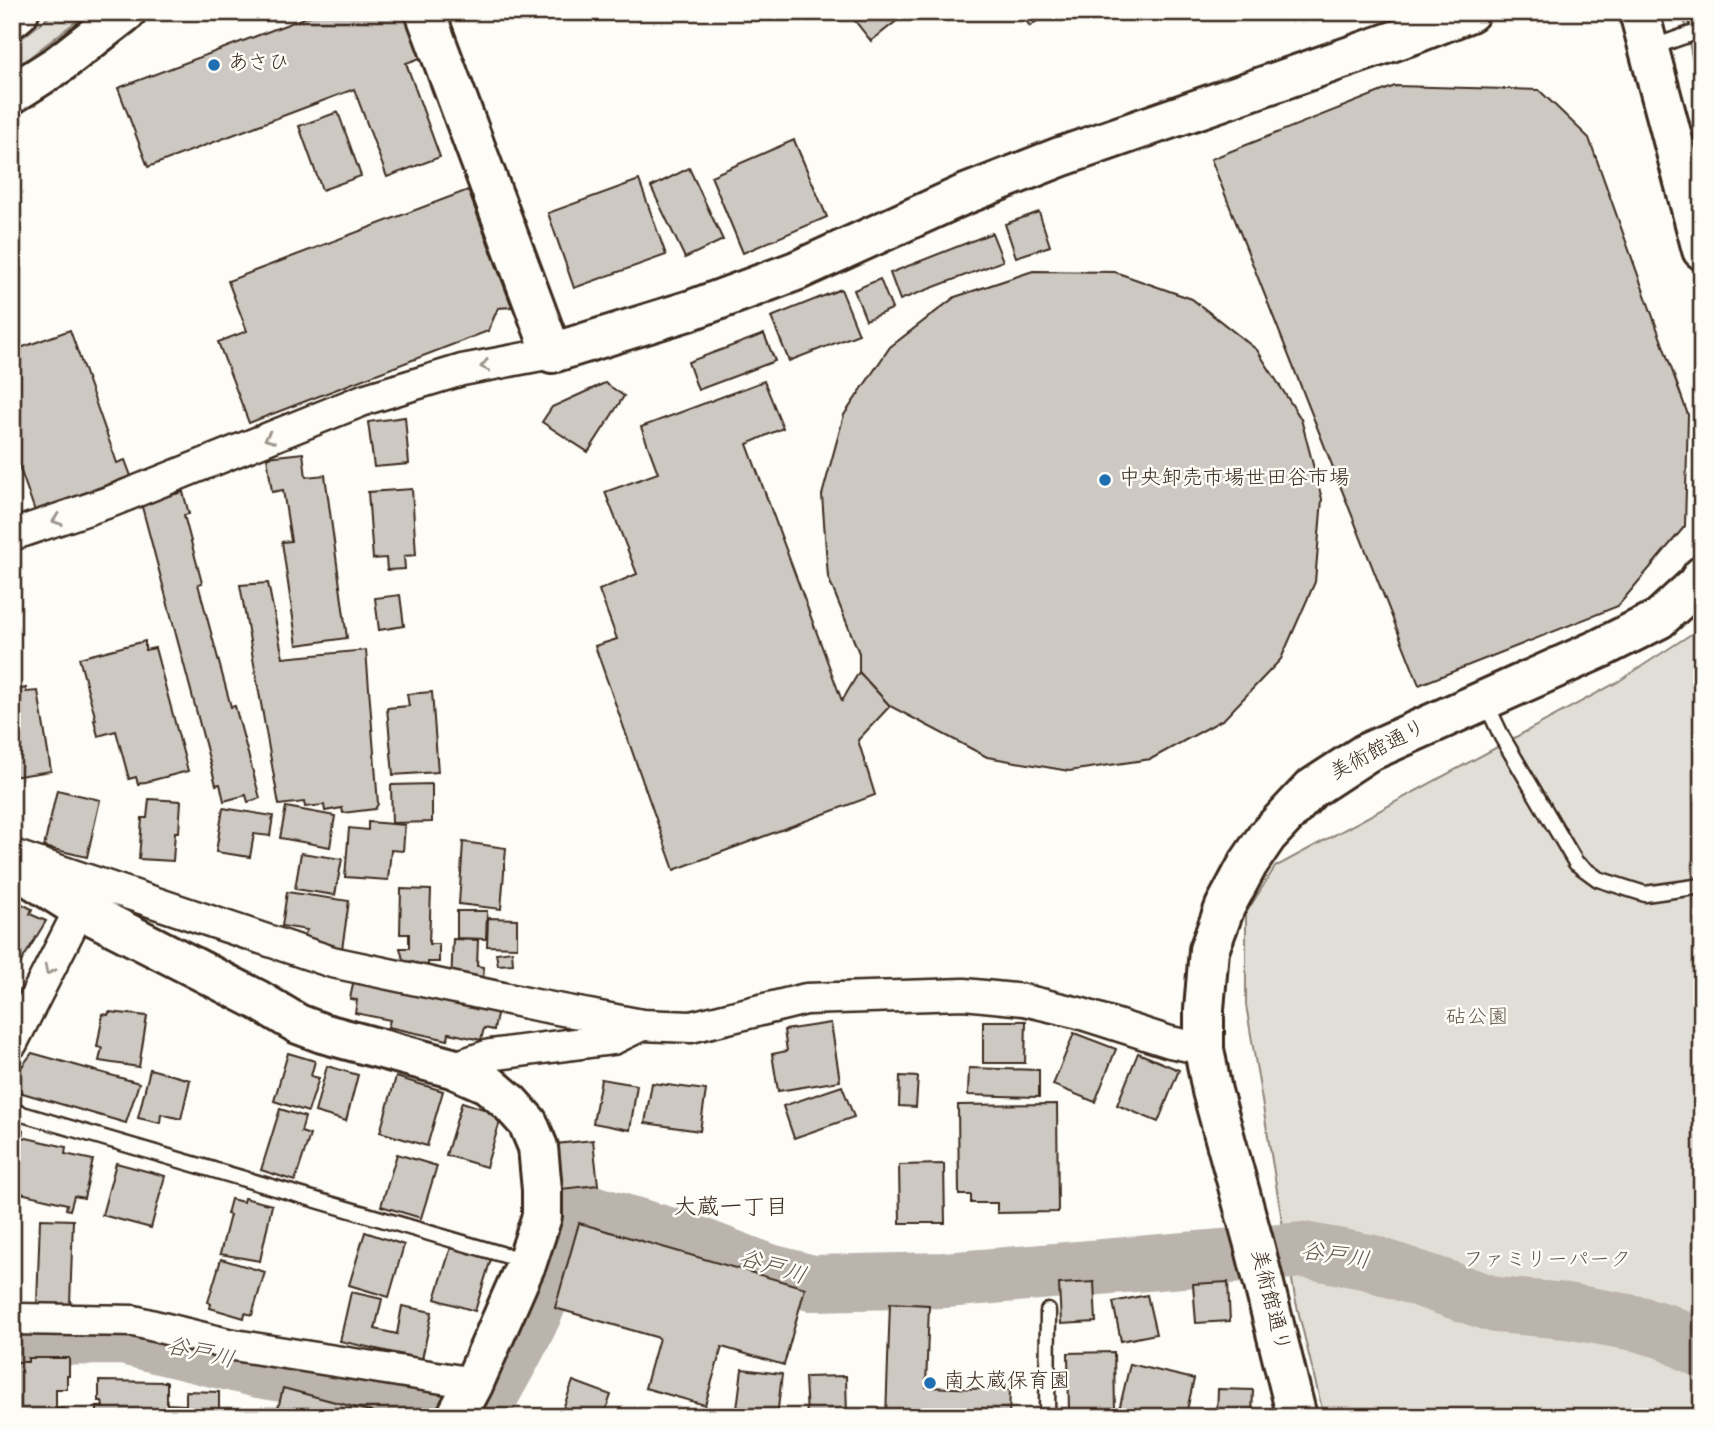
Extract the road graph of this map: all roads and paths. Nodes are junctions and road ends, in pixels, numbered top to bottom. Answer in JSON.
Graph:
{"nodes":[{"id":1,"x":19,"y":12,"type":"edge"},
{"id":2,"x":126,"y":12,"type":"edge"},
{"id":3,"x":425,"y":12,"type":"edge"},
{"id":4,"x":1470,"y":12,"type":"edge"},
{"id":5,"x":1639,"y":12,"type":"edge"},
{"id":6,"x":1695,"y":12,"type":"edge"},
{"id":7,"x":12,"y":17,"type":"edge"},
{"id":8,"x":1700,"y":37,"type":"edge"},
{"id":9,"x":1648,"y":48,"type":"junction"},
{"id":10,"x":59,"y":64,"type":"junction"},
{"id":11,"x":12,"y":94,"type":"edge"},
{"id":12,"x":12,"y":110,"type":"edge"},
{"id":13,"x":1702,"y":250,"type":"edge"},
{"id":14,"x":552,"y":353,"type":"junction"},
{"id":15,"x":12,"y":535,"type":"edge"},
{"id":16,"x":1702,"y":576,"type":"edge"},
{"id":17,"x":1484,"y":700,"type":"junction"},
{"id":18,"x":12,"y":855,"type":"edge"},
{"id":19,"x":12,"y":866,"type":"edge"},
{"id":20,"x":1702,"y":886,"type":"edge"},
{"id":21,"x":80,"y":909,"type":"junction"},
{"id":22,"x":642,"y":1025,"type":"junction"},
{"id":23,"x":12,"y":1043,"type":"edge"},
{"id":24,"x":1204,"y":1049,"type":"junction"},
{"id":25,"x":452,"y":1068,"type":"junction"},
{"id":26,"x":12,"y":1111,"type":"edge"},
{"id":27,"x":527,"y":1262,"type":"junction"},
{"id":28,"x":1048,"y":1311,"type":"dead end"},
{"id":29,"x":12,"y":1322,"type":"edge"},
{"id":30,"x":468,"y":1395,"type":"edge"},
{"id":31,"x":1047,"y":1417,"type":"edge"},
{"id":32,"x":1297,"y":1417,"type":"edge"}],
"edges":[{"from":1,"to":7,"type":"street"},
{"from":2,"to":10,"type":"street"},
{"from":3,"to":14,"type":"street"},
{"from":4,"to":14,"type":"street"},
{"from":5,"to":9,"type":"street"},
{"from":6,"to":8,"type":"lane"},
{"from":8,"to":9,"type":"lane"},
{"from":9,"to":13,"type":"street"},
{"from":10,"to":11,"type":"street"},
{"from":10,"to":12,"type":"street"},
{"from":14,"to":15,"type":"street","one_way":true},
{"from":16,"to":17,"type":"street","name":"美術館通り"},
{"from":17,"to":20,"type":"lane"},
{"from":17,"to":24,"type":"street","name":"美術館通り"},
{"from":18,"to":22,"type":"street"},
{"from":19,"to":21,"type":"street"},
{"from":21,"to":23,"type":"street","one_way":true},
{"from":21,"to":25,"type":"street"},
{"from":22,"to":24,"type":"street"},
{"from":22,"to":25,"type":"street"},
{"from":24,"to":32,"type":"street","name":"美術館通り"},
{"from":25,"to":27,"type":"street"},
{"from":26,"to":27,"type":"lane"},
{"from":27,"to":30,"type":"street"},
{"from":28,"to":31,"type":"lane"},
{"from":29,"to":30,"type":"street"}]}
